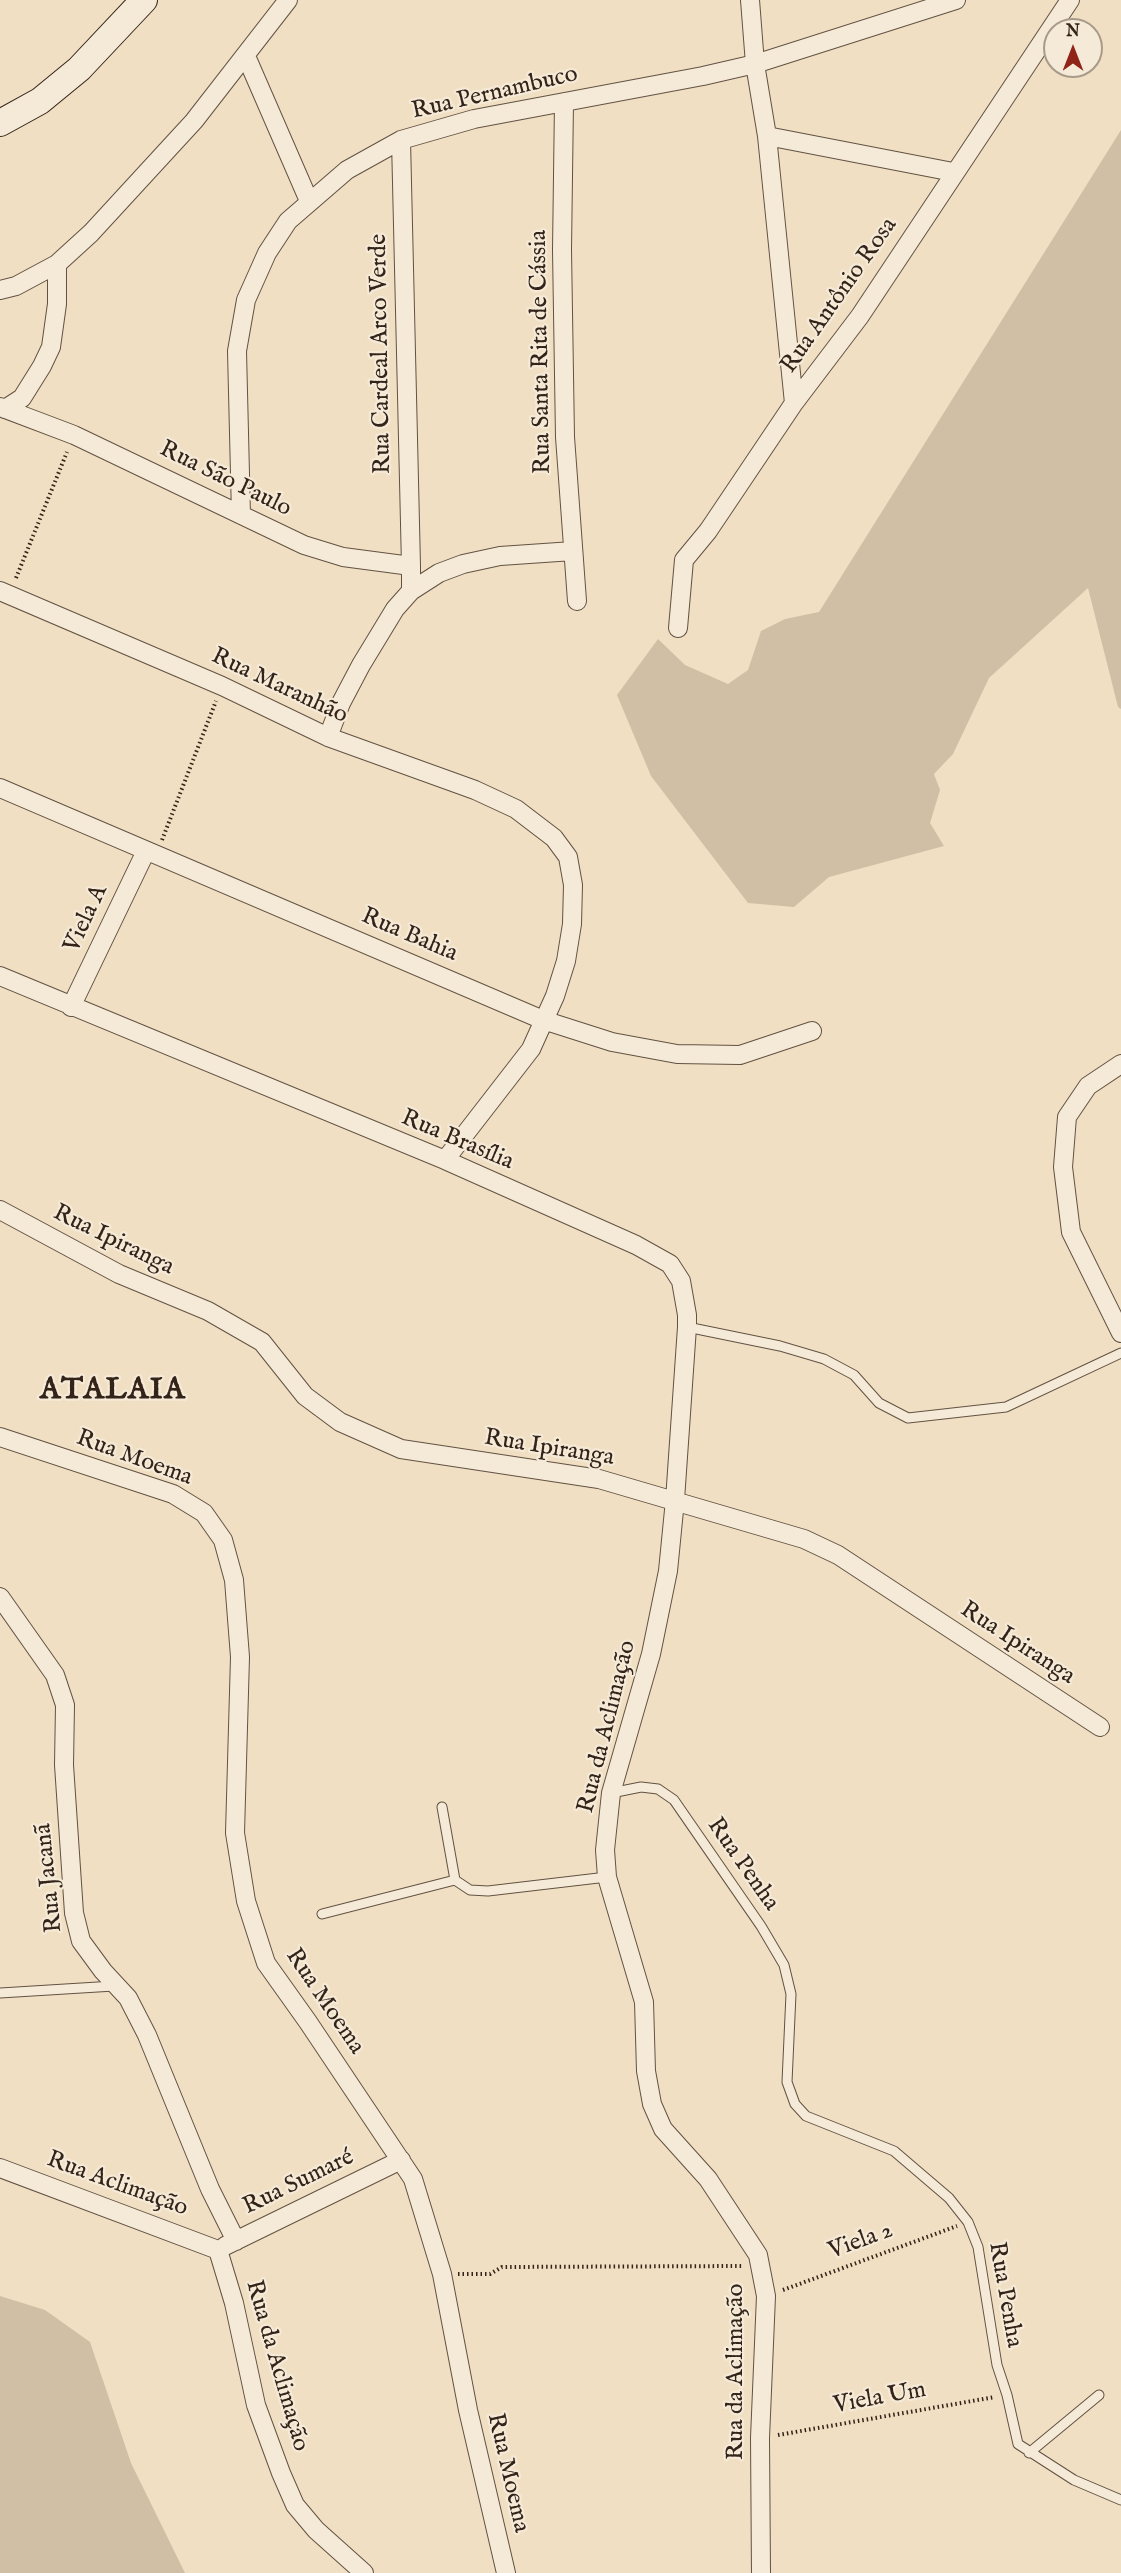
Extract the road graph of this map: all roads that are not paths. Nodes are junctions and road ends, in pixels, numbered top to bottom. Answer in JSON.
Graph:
{"nodes":[{"id":1,"x":144,"y":0,"type":"edge"},
{"id":2,"x":288,"y":0,"type":"edge"},
{"id":3,"x":750,"y":0,"type":"edge"},
{"id":4,"x":956,"y":0,"type":"edge"},
{"id":5,"x":1070,"y":0,"type":"edge"},
{"id":6,"x":246,"y":56,"type":"junction"},
{"id":7,"x":755,"y":63,"type":"junction"},
{"id":8,"x":564,"y":102,"type":"junction"},
{"id":9,"x":0,"y":123,"type":"edge"},
{"id":10,"x":767,"y":136,"type":"junction"},
{"id":11,"x":401,"y":140,"type":"junction"},
{"id":12,"x":953,"y":172,"type":"junction"},
{"id":13,"x":309,"y":201,"type":"junction"},
{"id":14,"x":57,"y":264,"type":"junction"},
{"id":15,"x":0,"y":290,"type":"edge"},
{"id":16,"x":794,"y":403,"type":"junction"},
{"id":17,"x":2,"y":408,"type":"edge"},
{"id":18,"x":241,"y":515,"type":"junction"},
{"id":19,"x":573,"y":551,"type":"junction"},
{"id":20,"x":411,"y":566,"type":"junction"},
{"id":21,"x":411,"y":591,"type":"junction"},
{"id":22,"x":4,"y":594,"type":"edge"},
{"id":23,"x":577,"y":601,"type":"dead end"},
{"id":24,"x":678,"y":628,"type":"dead end"},
{"id":25,"x":328,"y":737,"type":"junction"},
{"id":26,"x":0,"y":788,"type":"edge"},
{"id":27,"x":151,"y":852,"type":"junction"},
{"id":28,"x":0,"y":976,"type":"edge"},
{"id":29,"x":71,"y":1007,"type":"junction"},
{"id":30,"x":543,"y":1020,"type":"junction"},
{"id":31,"x":812,"y":1031,"type":"dead end"},
{"id":32,"x":1121,"y":1064,"type":"edge"},
{"id":33,"x":445,"y":1161,"type":"junction"},
{"id":34,"x":0,"y":1210,"type":"edge"},
{"id":35,"x":687,"y":1327,"type":"junction"},
{"id":36,"x":1121,"y":1333,"type":"edge"},
{"id":37,"x":1121,"y":1353,"type":"edge"},
{"id":38,"x":0,"y":1437,"type":"edge"},
{"id":39,"x":675,"y":1500,"type":"junction"},
{"id":40,"x":0,"y":1597,"type":"edge"},
{"id":41,"x":1100,"y":1727,"type":"dead end"},
{"id":42,"x":611,"y":1793,"type":"junction"},
{"id":43,"x":442,"y":1807,"type":"dead end"},
{"id":44,"x":607,"y":1877,"type":"junction"},
{"id":45,"x":455,"y":1880,"type":"junction"},
{"id":46,"x":322,"y":1914,"type":"dead end"},
{"id":47,"x":117,"y":1985,"type":"junction"},
{"id":48,"x":0,"y":1993,"type":"edge"},
{"id":49,"x":401,"y":2160,"type":"junction"},
{"id":50,"x":0,"y":2168,"type":"edge"},
{"id":51,"x":236,"y":2241,"type":"junction"},
{"id":52,"x":218,"y":2250,"type":"junction"},
{"id":53,"x":1099,"y":2395,"type":"dead end"},
{"id":54,"x":1029,"y":2453,"type":"junction"},
{"id":55,"x":1121,"y":2500,"type":"edge"},
{"id":56,"x":364,"y":2573,"type":"edge"},
{"id":57,"x":506,"y":2573,"type":"edge"},
{"id":58,"x":761,"y":2573,"type":"edge"}],
"edges":[{"from":1,"to":9,"type":"street"},
{"from":2,"to":6,"type":"street"},
{"from":3,"to":7,"type":"street"},
{"from":4,"to":7,"type":"street","name":"Rua Pernambuco"},
{"from":5,"to":12,"type":"street","name":"Rua Antônio Rosa"},
{"from":6,"to":13,"type":"street"},
{"from":6,"to":14,"type":"street"},
{"from":7,"to":8,"type":"street","name":"Rua Pernambuco"},
{"from":7,"to":10,"type":"street"},
{"from":8,"to":11,"type":"street","name":"Rua Pernambuco"},
{"from":8,"to":19,"type":"street","name":"Rua Santa Rita de Cássia"},
{"from":10,"to":12,"type":"street"},
{"from":10,"to":16,"type":"street"},
{"from":11,"to":13,"type":"street","name":"Rua Pernambuco"},
{"from":11,"to":20,"type":"street","name":"Rua Cardeal Arco Verde"},
{"from":12,"to":16,"type":"street","name":"Rua Antônio Rosa"},
{"from":13,"to":18,"type":"street","name":"Rua Pernambuco"},
{"from":14,"to":15,"type":"street"},
{"from":14,"to":17,"type":"street"},
{"from":16,"to":24,"type":"street","name":"Rua Antônio Rosa"},
{"from":17,"to":18,"type":"street","name":"Rua São Paulo"},
{"from":18,"to":20,"type":"street","name":"Rua São Paulo"},
{"from":19,"to":21,"type":"street"},
{"from":19,"to":23,"type":"street","name":"Rua Santa Rita de Cássia"},
{"from":20,"to":21,"type":"street"},
{"from":21,"to":25,"type":"street"},
{"from":22,"to":25,"type":"street","name":"Rua Maranhão"},
{"from":25,"to":30,"type":"street","name":"Rua Maranhão"},
{"from":26,"to":27,"type":"street","name":"Rua Bahia"},
{"from":27,"to":29,"type":"street","name":"Viela A"},
{"from":27,"to":30,"type":"street","name":"Rua Bahia"},
{"from":28,"to":29,"type":"street","name":"Rua Brasília"},
{"from":29,"to":33,"type":"street","name":"Rua Brasília"},
{"from":30,"to":31,"type":"street","name":"Rua Bahia"},
{"from":30,"to":33,"type":"street"},
{"from":32,"to":36,"type":"street"},
{"from":33,"to":35,"type":"street","name":"Rua Brasília"},
{"from":34,"to":39,"type":"street","name":"Rua Ipiranga"},
{"from":35,"to":37,"type":"lane"},
{"from":35,"to":39,"type":"street","name":"Rua Brasília"},
{"from":38,"to":49,"type":"street","name":"Rua Moema"},
{"from":39,"to":41,"type":"street","name":"Rua Ipiranga"},
{"from":39,"to":42,"type":"street","name":"Rua da Aclimação"},
{"from":40,"to":47,"type":"street","name":"Rua Jacanã"},
{"from":42,"to":44,"type":"street","name":"Rua da Aclimação"},
{"from":42,"to":54,"type":"lane","name":"Rua Penha"},
{"from":43,"to":45,"type":"lane"},
{"from":44,"to":45,"type":"lane"},
{"from":44,"to":58,"type":"street","name":"Rua da Aclimação"},
{"from":45,"to":46,"type":"lane"},
{"from":47,"to":48,"type":"lane"},
{"from":47,"to":51,"type":"street","name":"Rua Jacanã"},
{"from":49,"to":51,"type":"street","name":"Rua Sumaré"},
{"from":49,"to":57,"type":"street","name":"Rua Moema"},
{"from":50,"to":52,"type":"street","name":"Rua Aclimação"},
{"from":51,"to":52,"type":"street","name":"Rua Sumaré"},
{"from":52,"to":56,"type":"street","name":"Rua da Aclimação"},
{"from":53,"to":54,"type":"lane"},
{"from":54,"to":55,"type":"lane","name":"Rua Penha"}]}
